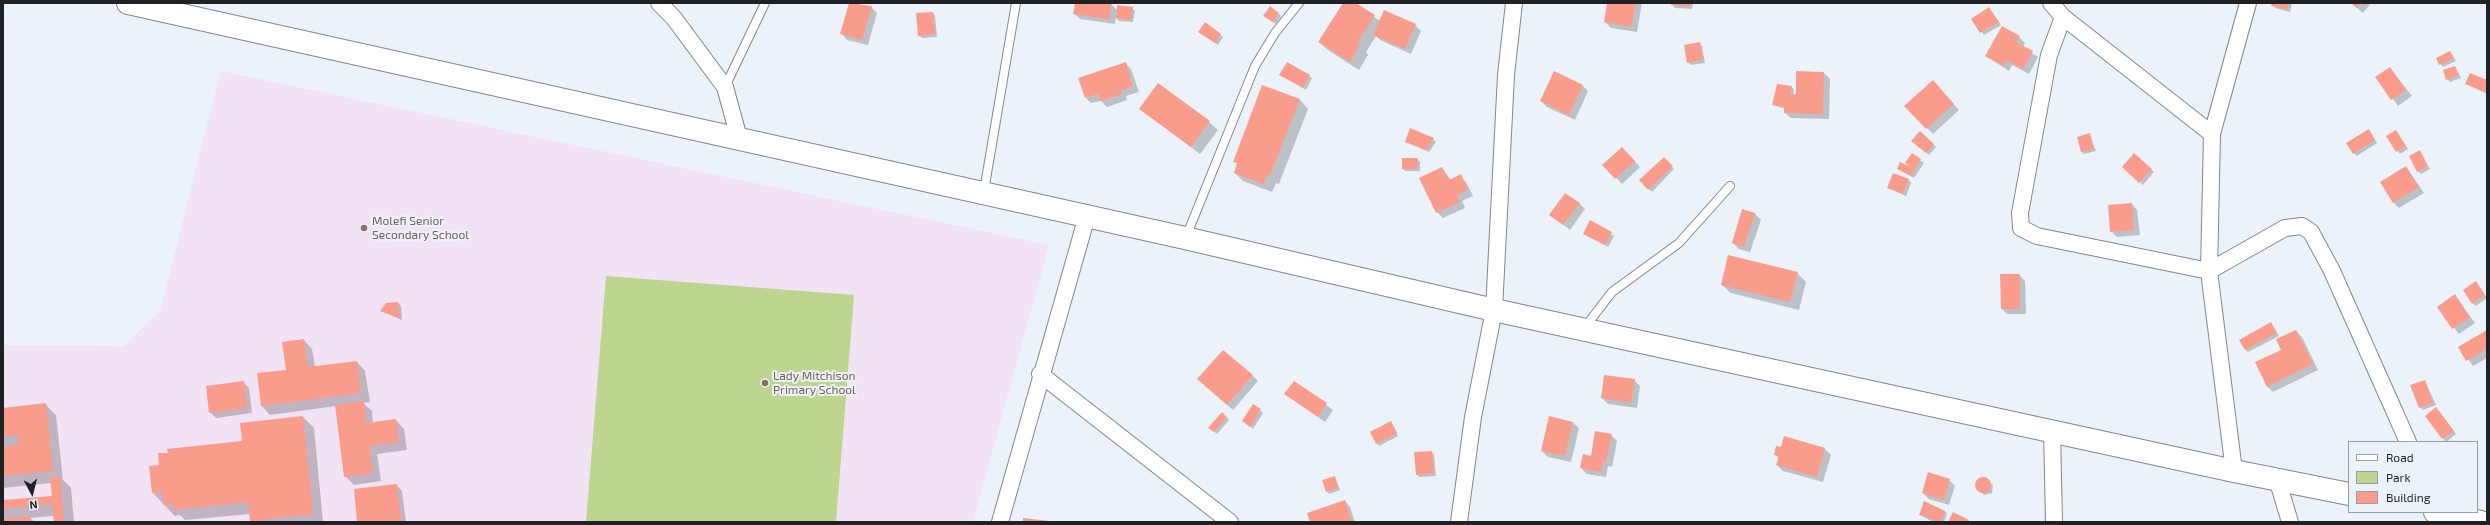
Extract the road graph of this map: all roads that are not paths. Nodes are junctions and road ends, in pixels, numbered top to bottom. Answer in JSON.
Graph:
{"nodes":[{"id":1,"x":128,"y":3,"type":"edge"},
{"id":2,"x":659,"y":3,"type":"edge"},
{"id":3,"x":765,"y":3,"type":"edge"},
{"id":4,"x":1016,"y":3,"type":"edge"},
{"id":5,"x":1299,"y":3,"type":"edge"},
{"id":6,"x":1514,"y":3,"type":"edge"},
{"id":7,"x":2051,"y":3,"type":"edge"},
{"id":8,"x":2248,"y":3,"type":"edge"},
{"id":9,"x":157,"y":6,"type":"edge"},
{"id":10,"x":2063,"y":17,"type":"junction"},
{"id":11,"x":725,"y":87,"type":"junction"},
{"id":12,"x":2212,"y":134,"type":"junction"},
{"id":13,"x":739,"y":138,"type":"junction"},
{"id":14,"x":1730,"y":186,"type":"dead end"},
{"id":15,"x":983,"y":194,"type":"junction"},
{"id":16,"x":1086,"y":216,"type":"junction"},
{"id":17,"x":1186,"y":238,"type":"junction"},
{"id":18,"x":2209,"y":271,"type":"junction"},
{"id":19,"x":1494,"y":310,"type":"junction"},
{"id":20,"x":1584,"y":328,"type":"junction"},
{"id":21,"x":1040,"y":374,"type":"junction"},
{"id":22,"x":2052,"y":430,"type":"junction"},
{"id":23,"x":2408,"y":441,"type":"edge"},
{"id":24,"x":2234,"y":471,"type":"junction"},
{"id":25,"x":2277,"y":479,"type":"junction"},
{"id":26,"x":2348,"y":494,"type":"edge"},
{"id":27,"x":2442,"y":513,"type":"edge"},
{"id":28,"x":2469,"y":517,"type":"edge"},
{"id":29,"x":1000,"y":522,"type":"edge"},
{"id":30,"x":1230,"y":522,"type":"edge"},
{"id":31,"x":1459,"y":522,"type":"edge"},
{"id":32,"x":2054,"y":522,"type":"edge"},
{"id":33,"x":2290,"y":522,"type":"edge"}],
"edges":[{"from":1,"to":9,"type":"main road"},
{"from":2,"to":11,"type":"street"},
{"from":3,"to":11,"type":"lane"},
{"from":4,"to":15,"type":"lane"},
{"from":5,"to":17,"type":"lane"},
{"from":6,"to":19,"type":"street"},
{"from":7,"to":10,"type":"street"},
{"from":8,"to":12,"type":"street"},
{"from":9,"to":13,"type":"main road"},
{"from":10,"to":12,"type":"street"},
{"from":10,"to":18,"type":"street"},
{"from":11,"to":13,"type":"street"},
{"from":12,"to":18,"type":"street"},
{"from":13,"to":15,"type":"main road"},
{"from":14,"to":20,"type":"lane"},
{"from":15,"to":16,"type":"main road"},
{"from":16,"to":17,"type":"main road"},
{"from":16,"to":21,"type":"street"},
{"from":17,"to":19,"type":"main road"},
{"from":18,"to":23,"type":"street"},
{"from":18,"to":24,"type":"street"},
{"from":19,"to":20,"type":"main road"},
{"from":19,"to":31,"type":"street"},
{"from":20,"to":22,"type":"main road"},
{"from":21,"to":29,"type":"street"},
{"from":21,"to":30,"type":"street"},
{"from":22,"to":24,"type":"main road"},
{"from":22,"to":32,"type":"street"},
{"from":24,"to":25,"type":"main road"},
{"from":25,"to":26,"type":"main road"},
{"from":25,"to":33,"type":"street"},
{"from":27,"to":28,"type":"main road"}]}
